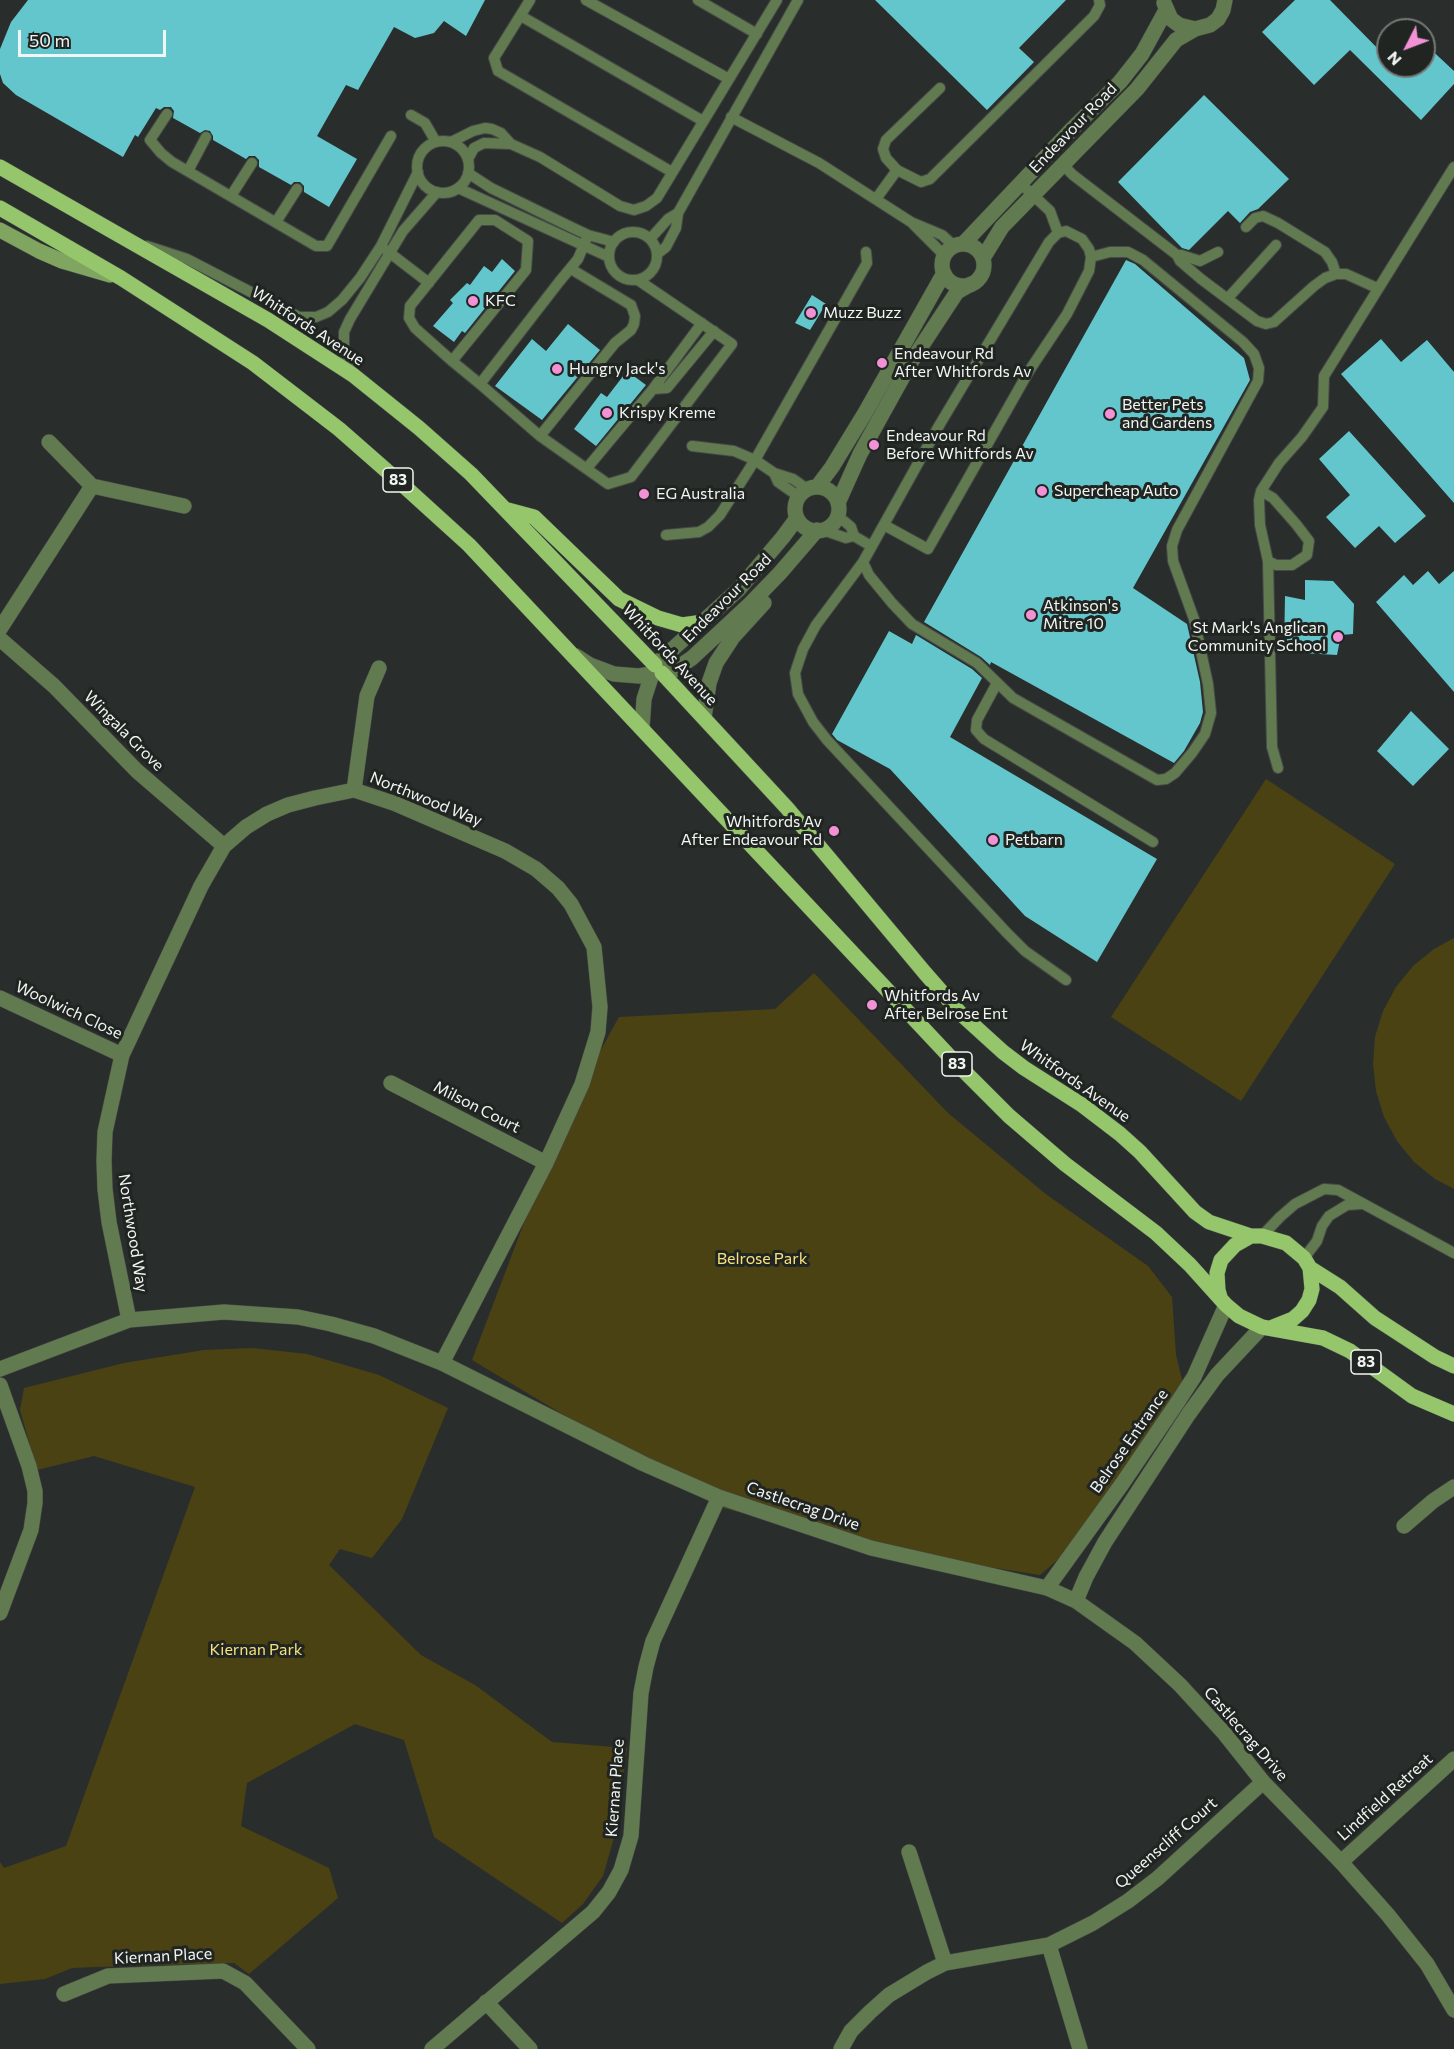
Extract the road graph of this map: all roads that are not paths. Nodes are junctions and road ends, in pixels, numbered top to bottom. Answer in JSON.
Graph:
{"nodes":[{"id":1,"x":530,"y":0,"type":"edge"},
{"id":2,"x":586,"y":0,"type":"edge"},
{"id":3,"x":698,"y":0,"type":"edge"},
{"id":4,"x":777,"y":0,"type":"edge"},
{"id":5,"x":798,"y":0,"type":"edge"},
{"id":6,"x":1099,"y":0,"type":"edge"},
{"id":7,"x":1226,"y":2,"type":"edge"},
{"id":8,"x":1165,"y":5,"type":"edge"},
{"id":9,"x":521,"y":16,"type":"junction"},
{"id":10,"x":1194,"y":29,"type":"junction"},
{"id":11,"x":757,"y":34,"type":"junction"},
{"id":12,"x":729,"y":79,"type":"junction"},
{"id":13,"x":940,"y":88,"type":"dead end"},
{"id":14,"x":167,"y":114,"type":"dead end"},
{"id":15,"x":411,"y":115,"type":"dead end"},
{"id":16,"x":731,"y":117,"type":"junction"},
{"id":17,"x":703,"y":121,"type":"junction"},
{"id":18,"x":391,"y":136,"type":"dead end"},
{"id":19,"x":206,"y":137,"type":"dead end"},
{"id":20,"x":436,"y":142,"type":"junction"},
{"id":21,"x":450,"y":142,"type":"junction"},
{"id":22,"x":511,"y":144,"type":"junction"},
{"id":23,"x":468,"y":159,"type":"junction"},
{"id":24,"x":252,"y":163,"type":"dead end"},
{"id":25,"x":1062,"y":164,"type":"junction"},
{"id":26,"x":0,"y":167,"type":"edge"},
{"id":27,"x":1454,"y":167,"type":"edge"},
{"id":28,"x":897,"y":170,"type":"junction"},
{"id":29,"x":188,"y":171,"type":"junction"},
{"id":30,"x":418,"y":172,"type":"junction"},
{"id":31,"x":672,"y":172,"type":"junction"},
{"id":32,"x":468,"y":173,"type":"junction"},
{"id":33,"x":1020,"y":183,"type":"junction"},
{"id":34,"x":458,"y":188,"type":"junction"},
{"id":35,"x":297,"y":189,"type":"dead end"},
{"id":36,"x":437,"y":192,"type":"junction"},
{"id":37,"x":231,"y":196,"type":"junction"},
{"id":38,"x":1033,"y":196,"type":"junction"},
{"id":39,"x":876,"y":199,"type":"junction"},
{"id":40,"x":0,"y":208,"type":"edge"},
{"id":41,"x":678,"y":213,"type":"junction"},
{"id":42,"x":276,"y":222,"type":"junction"},
{"id":43,"x":1246,"y":227,"type":"dead end"},
{"id":44,"x":0,"y":230,"type":"edge"},
{"id":45,"x":1058,"y":233,"type":"junction"},
{"id":46,"x":588,"y":235,"type":"junction"},
{"id":47,"x":127,"y":239,"type":"junction"},
{"id":48,"x":650,"y":239,"type":"junction"},
{"id":49,"x":614,"y":242,"type":"junction"},
{"id":50,"x":1276,"y":245,"type":"dead end"},
{"id":51,"x":585,"y":246,"type":"junction"},
{"id":52,"x":954,"y":248,"type":"junction"},
{"id":53,"x":385,"y":250,"type":"junction"},
{"id":54,"x":866,"y":252,"type":"dead end"},
{"id":55,"x":1218,"y":252,"type":"dead end"},
{"id":56,"x":657,"y":254,"type":"junction"},
{"id":57,"x":1177,"y":255,"type":"junction"},
{"id":58,"x":609,"y":257,"type":"junction"},
{"id":59,"x":1091,"y":257,"type":"junction"},
{"id":60,"x":983,"y":258,"type":"junction"},
{"id":61,"x":571,"y":269,"type":"junction"},
{"id":62,"x":944,"y":273,"type":"junction"},
{"id":63,"x":1336,"y":274,"type":"junction"},
{"id":64,"x":122,"y":278,"type":"junction"},
{"id":65,"x":642,"y":278,"type":"junction"},
{"id":66,"x":429,"y":283,"type":"junction"},
{"id":67,"x":971,"y":284,"type":"junction"},
{"id":68,"x":1377,"y":288,"type":"junction"},
{"id":69,"x":1228,"y":298,"type":"junction"},
{"id":70,"x":702,"y":323,"type":"junction"},
{"id":71,"x":714,"y":332,"type":"junction"},
{"id":72,"x":452,"y":361,"type":"junction"},
{"id":73,"x":353,"y":375,"type":"junction"},
{"id":74,"x":480,"y":384,"type":"junction"},
{"id":75,"x":653,"y":389,"type":"junction"},
{"id":76,"x":540,"y":436,"type":"junction"},
{"id":77,"x":50,"y":442,"type":"dead end"},
{"id":78,"x":692,"y":446,"type":"dead end"},
{"id":79,"x":756,"y":460,"type":"junction"},
{"id":80,"x":587,"y":468,"type":"junction"},
{"id":81,"x":92,"y":486,"type":"junction"},
{"id":82,"x":808,"y":491,"type":"junction"},
{"id":83,"x":1261,"y":491,"type":"junction"},
{"id":84,"x":184,"y":506,"type":"dead end"},
{"id":85,"x":508,"y":510,"type":"junction"},
{"id":86,"x":837,"y":511,"type":"junction"},
{"id":87,"x":797,"y":518,"type":"junction"},
{"id":88,"x":884,"y":525,"type":"junction"},
{"id":89,"x":820,"y":530,"type":"junction"},
{"id":90,"x":666,"y":535,"type":"dead end"},
{"id":91,"x":854,"y":537,"type":"junction"},
{"id":92,"x":872,"y":546,"type":"junction"},
{"id":93,"x":797,"y":552,"type":"junction"},
{"id":94,"x":1268,"y":561,"type":"junction"},
{"id":95,"x":863,"y":562,"type":"junction"},
{"id":96,"x":703,"y":622,"type":"junction"},
{"id":97,"x":0,"y":629,"type":"edge"},
{"id":98,"x":0,"y":639,"type":"edge"},
{"id":99,"x":566,"y":650,"type":"junction"},
{"id":100,"x":379,"y":668,"type":"dead end"},
{"id":101,"x":656,"y":670,"type":"junction"},
{"id":102,"x":998,"y":682,"type":"junction"},
{"id":103,"x":704,"y":718,"type":"junction"},
{"id":104,"x":642,"y":729,"type":"junction"},
{"id":105,"x":1278,"y":768,"type":"dead end"},
{"id":106,"x":354,"y":790,"type":"junction"},
{"id":107,"x":1153,"y":842,"type":"dead end"},
{"id":108,"x":224,"y":846,"type":"junction"},
{"id":109,"x":1066,"y":980,"type":"dead end"},
{"id":110,"x":0,"y":998,"type":"edge"},
{"id":111,"x":122,"y":1055,"type":"junction"},
{"id":112,"x":392,"y":1083,"type":"dead end"},
{"id":113,"x":546,"y":1163,"type":"junction"},
{"id":114,"x":1360,"y":1204,"type":"junction"},
{"id":115,"x":1257,"y":1236,"type":"junction"},
{"id":116,"x":1454,"y":1253,"type":"edge"},
{"id":117,"x":1307,"y":1263,"type":"junction"},
{"id":118,"x":1223,"y":1301,"type":"junction"},
{"id":119,"x":129,"y":1320,"type":"junction"},
{"id":120,"x":1266,"y":1328,"type":"junction"},
{"id":121,"x":442,"y":1364,"type":"junction"},
{"id":122,"x":1454,"y":1366,"type":"edge"},
{"id":123,"x":0,"y":1368,"type":"edge"},
{"id":124,"x":0,"y":1385,"type":"edge"},
{"id":125,"x":1454,"y":1414,"type":"edge"},
{"id":126,"x":1454,"y":1487,"type":"edge"},
{"id":127,"x":720,"y":1497,"type":"junction"},
{"id":128,"x":1404,"y":1526,"type":"dead end"},
{"id":129,"x":1047,"y":1588,"type":"junction"},
{"id":130,"x":1076,"y":1601,"type":"junction"},
{"id":131,"x":0,"y":1613,"type":"edge"},
{"id":132,"x":1454,"y":1760,"type":"edge"},
{"id":133,"x":1263,"y":1782,"type":"junction"},
{"id":134,"x":909,"y":1852,"type":"dead end"},
{"id":135,"x":1341,"y":1862,"type":"junction"},
{"id":136,"x":1049,"y":1945,"type":"junction"},
{"id":137,"x":945,"y":1963,"type":"junction"},
{"id":138,"x":64,"y":1994,"type":"dead end"},
{"id":139,"x":486,"y":2002,"type":"junction"},
{"id":140,"x":1454,"y":2010,"type":"edge"},
{"id":141,"x":308,"y":2049,"type":"edge"},
{"id":142,"x":432,"y":2049,"type":"edge"},
{"id":143,"x":530,"y":2049,"type":"edge"},
{"id":144,"x":841,"y":2049,"type":"edge"},
{"id":145,"x":1080,"y":2049,"type":"edge"}],
"edges":[{"from":1,"to":9,"type":"lane"},
{"from":2,"to":12,"type":"lane"},
{"from":3,"to":11,"type":"lane"},
{"from":4,"to":11,"type":"lane"},
{"from":5,"to":16,"type":"lane"},
{"from":6,"to":28,"type":"lane"},
{"from":7,"to":10,"type":"street","name":"Endeavour Road"},
{"from":8,"to":10,"type":"street"},
{"from":8,"to":33,"type":"street","name":"Endeavour Road"},
{"from":9,"to":17,"type":"lane"},
{"from":9,"to":31,"type":"lane"},
{"from":10,"to":25,"type":"street","name":"Endeavour Road"},
{"from":11,"to":12,"type":"lane"},
{"from":12,"to":17,"type":"lane"},
{"from":13,"to":28,"type":"lane"},
{"from":14,"to":29,"type":"lane"},
{"from":15,"to":20,"type":"lane"},
{"from":16,"to":39,"type":"lane"},
{"from":16,"to":41,"type":"lane"},
{"from":17,"to":31,"type":"lane"},
{"from":18,"to":42,"type":"lane"},
{"from":19,"to":29,"type":"lane"},
{"from":20,"to":21,"type":"lane"},
{"from":20,"to":30,"type":"lane"},
{"from":21,"to":22,"type":"lane"},
{"from":21,"to":23,"type":"lane"},
{"from":22,"to":23,"type":"lane"},
{"from":22,"to":31,"type":"lane"},
{"from":23,"to":32,"type":"lane"},
{"from":24,"to":37,"type":"lane"},
{"from":25,"to":38,"type":"street","name":"Endeavour Road"},
{"from":25,"to":57,"type":"lane"},
{"from":26,"to":47,"type":"main road","name":"Whitfords Avenue","number":"83"},
{"from":27,"to":68,"type":"lane"},
{"from":28,"to":39,"type":"lane"},
{"from":29,"to":37,"type":"lane"},
{"from":30,"to":36,"type":"lane"},
{"from":30,"to":53,"type":"lane"},
{"from":32,"to":34,"type":"lane"},
{"from":32,"to":46,"type":"lane"},
{"from":33,"to":38,"type":"lane"},
{"from":33,"to":52,"type":"street","name":"Endeavour Road"},
{"from":34,"to":36,"type":"lane"},
{"from":34,"to":51,"type":"lane"},
{"from":35,"to":42,"type":"lane"},
{"from":36,"to":53,"type":"lane"},
{"from":37,"to":42,"type":"lane"},
{"from":38,"to":45,"type":"lane"},
{"from":38,"to":60,"type":"street","name":"Endeavour Road"},
{"from":39,"to":52,"type":"lane"},
{"from":40,"to":64,"type":"main road","number":"83"},
{"from":41,"to":48,"type":"lane"},
{"from":41,"to":56,"type":"lane"},
{"from":43,"to":63,"type":"lane"},
{"from":44,"to":64,"type":"main road"},
{"from":45,"to":59,"type":"lane"},
{"from":45,"to":88,"type":"lane"},
{"from":46,"to":49,"type":"lane"},
{"from":46,"to":51,"type":"lane"},
{"from":47,"to":53,"type":"lane"},
{"from":47,"to":73,"type":"main road","name":"Whitfords Avenue","number":"83"},
{"from":48,"to":49,"type":"lane"},
{"from":48,"to":56,"type":"lane"},
{"from":49,"to":58,"type":"lane"},
{"from":50,"to":69,"type":"lane"},
{"from":51,"to":58,"type":"lane"},
{"from":51,"to":61,"type":"lane"},
{"from":52,"to":60,"type":"street"},
{"from":52,"to":62,"type":"street"},
{"from":53,"to":66,"type":"lane"},
{"from":53,"to":73,"type":"lane"},
{"from":54,"to":79,"type":"lane"},
{"from":55,"to":57,"type":"lane"},
{"from":56,"to":65,"type":"lane"},
{"from":57,"to":69,"type":"lane"},
{"from":58,"to":65,"type":"lane"},
{"from":59,"to":88,"type":"lane"},
{"from":59,"to":102,"type":"lane"},
{"from":60,"to":67,"type":"street"},
{"from":61,"to":74,"type":"lane"},
{"from":61,"to":76,"type":"lane"},
{"from":62,"to":67,"type":"street"},
{"from":62,"to":82,"type":"street"},
{"from":63,"to":68,"type":"lane"},
{"from":63,"to":69,"type":"lane"},
{"from":64,"to":99,"type":"main road","number":"83"},
{"from":65,"to":70,"type":"lane"},
{"from":66,"to":72,"type":"lane"},
{"from":66,"to":72,"type":"lane"},
{"from":67,"to":86,"type":"street"},
{"from":68,"to":83,"type":"lane"},
{"from":70,"to":71,"type":"lane"},
{"from":70,"to":75,"type":"lane"},
{"from":71,"to":75,"type":"lane"},
{"from":71,"to":80,"type":"lane"},
{"from":72,"to":74,"type":"lane"},
{"from":73,"to":85,"type":"main road","name":"Whitfords Avenue","number":"83"},
{"from":74,"to":76,"type":"lane"},
{"from":75,"to":80,"type":"lane"},
{"from":76,"to":80,"type":"lane"},
{"from":77,"to":81,"type":"street"},
{"from":78,"to":79,"type":"lane"},
{"from":79,"to":82,"type":"lane"},
{"from":79,"to":90,"type":"lane"},
{"from":81,"to":84,"type":"street"},
{"from":81,"to":97,"type":"street"},
{"from":82,"to":86,"type":"street"},
{"from":82,"to":87,"type":"street"},
{"from":83,"to":94,"type":"lane"},
{"from":83,"to":94,"type":"lane"},
{"from":85,"to":96,"type":"main road"},
{"from":85,"to":101,"type":"main road","name":"Whitfords Avenue","number":"83"},
{"from":86,"to":89,"type":"street"},
{"from":86,"to":91,"type":"lane"},
{"from":87,"to":89,"type":"street"},
{"from":87,"to":96,"type":"street","name":"Endeavour Road"},
{"from":88,"to":92,"type":"lane"},
{"from":89,"to":91,"type":"lane"},
{"from":89,"to":93,"type":"street","name":"Endeavour Road"},
{"from":91,"to":92,"type":"lane"},
{"from":92,"to":95,"type":"lane"},
{"from":93,"to":101,"type":"street","name":"Endeavour Road"},
{"from":93,"to":103,"type":"street"},
{"from":94,"to":105,"type":"lane"},
{"from":95,"to":102,"type":"lane"},
{"from":95,"to":109,"type":"lane"},
{"from":96,"to":101,"type":"street","name":"Endeavour Road"},
{"from":98,"to":108,"type":"street","name":"Wingala Grove"},
{"from":99,"to":101,"type":"street","name":"Endeavour Road"},
{"from":99,"to":104,"type":"main road","number":"83"},
{"from":100,"to":106,"type":"street"},
{"from":101,"to":103,"type":"main road","name":"Whitfords Avenue","number":"83"},
{"from":101,"to":104,"type":"street"},
{"from":102,"to":107,"type":"lane"},
{"from":103,"to":115,"type":"main road","name":"Whitfords Avenue","number":"83"},
{"from":104,"to":118,"type":"main road","number":"83"},
{"from":106,"to":108,"type":"street","name":"Northwood Way"},
{"from":106,"to":113,"type":"street","name":"Northwood Way"},
{"from":108,"to":111,"type":"street","name":"Northwood Way"},
{"from":110,"to":111,"type":"street","name":"Woolwich Close"},
{"from":111,"to":119,"type":"street","name":"Northwood Way"},
{"from":112,"to":113,"type":"street","name":"Milson Court"},
{"from":113,"to":121,"type":"street","name":"Northwood Way"},
{"from":114,"to":115,"type":"lane"},
{"from":114,"to":116,"type":"lane"},
{"from":114,"to":117,"type":"lane"},
{"from":115,"to":117,"type":"main road","name":"Whitfords Avenue","number":"83"},
{"from":115,"to":118,"type":"main road"},
{"from":117,"to":120,"type":"main road"},
{"from":117,"to":122,"type":"main road","name":"Whitfords Avenue","number":"83"},
{"from":118,"to":120,"type":"main road","number":"83"},
{"from":118,"to":129,"type":"street","name":"Belrose Entrance"},
{"from":119,"to":121,"type":"street","name":"Castlecrag Drive"},
{"from":119,"to":123,"type":"street","name":"Castlecrag Drive"},
{"from":120,"to":125,"type":"main road","number":"83"},
{"from":120,"to":130,"type":"street","name":"Belrose Entrance"},
{"from":121,"to":127,"type":"street","name":"Castlecrag Drive"},
{"from":124,"to":131,"type":"street"},
{"from":126,"to":128,"type":"street"},
{"from":127,"to":129,"type":"street","name":"Castlecrag Drive"},
{"from":127,"to":139,"type":"street","name":"Kiernan Place"},
{"from":129,"to":130,"type":"street","name":"Castlecrag Drive"},
{"from":130,"to":133,"type":"street","name":"Castlecrag Drive"},
{"from":132,"to":135,"type":"street","name":"Lindfield Retreat"},
{"from":133,"to":135,"type":"street","name":"Castlecrag Drive"},
{"from":133,"to":136,"type":"street","name":"Queenscliff Court"},
{"from":134,"to":137,"type":"street"},
{"from":135,"to":140,"type":"street","name":"Castlecrag Drive"},
{"from":136,"to":137,"type":"street","name":"Queenscliff Court"},
{"from":136,"to":145,"type":"street"},
{"from":137,"to":144,"type":"street","name":"Queenscliff Court"},
{"from":138,"to":141,"type":"street","name":"Kiernan Place"},
{"from":139,"to":142,"type":"street","name":"Kiernan Place"},
{"from":139,"to":143,"type":"street"}]}
